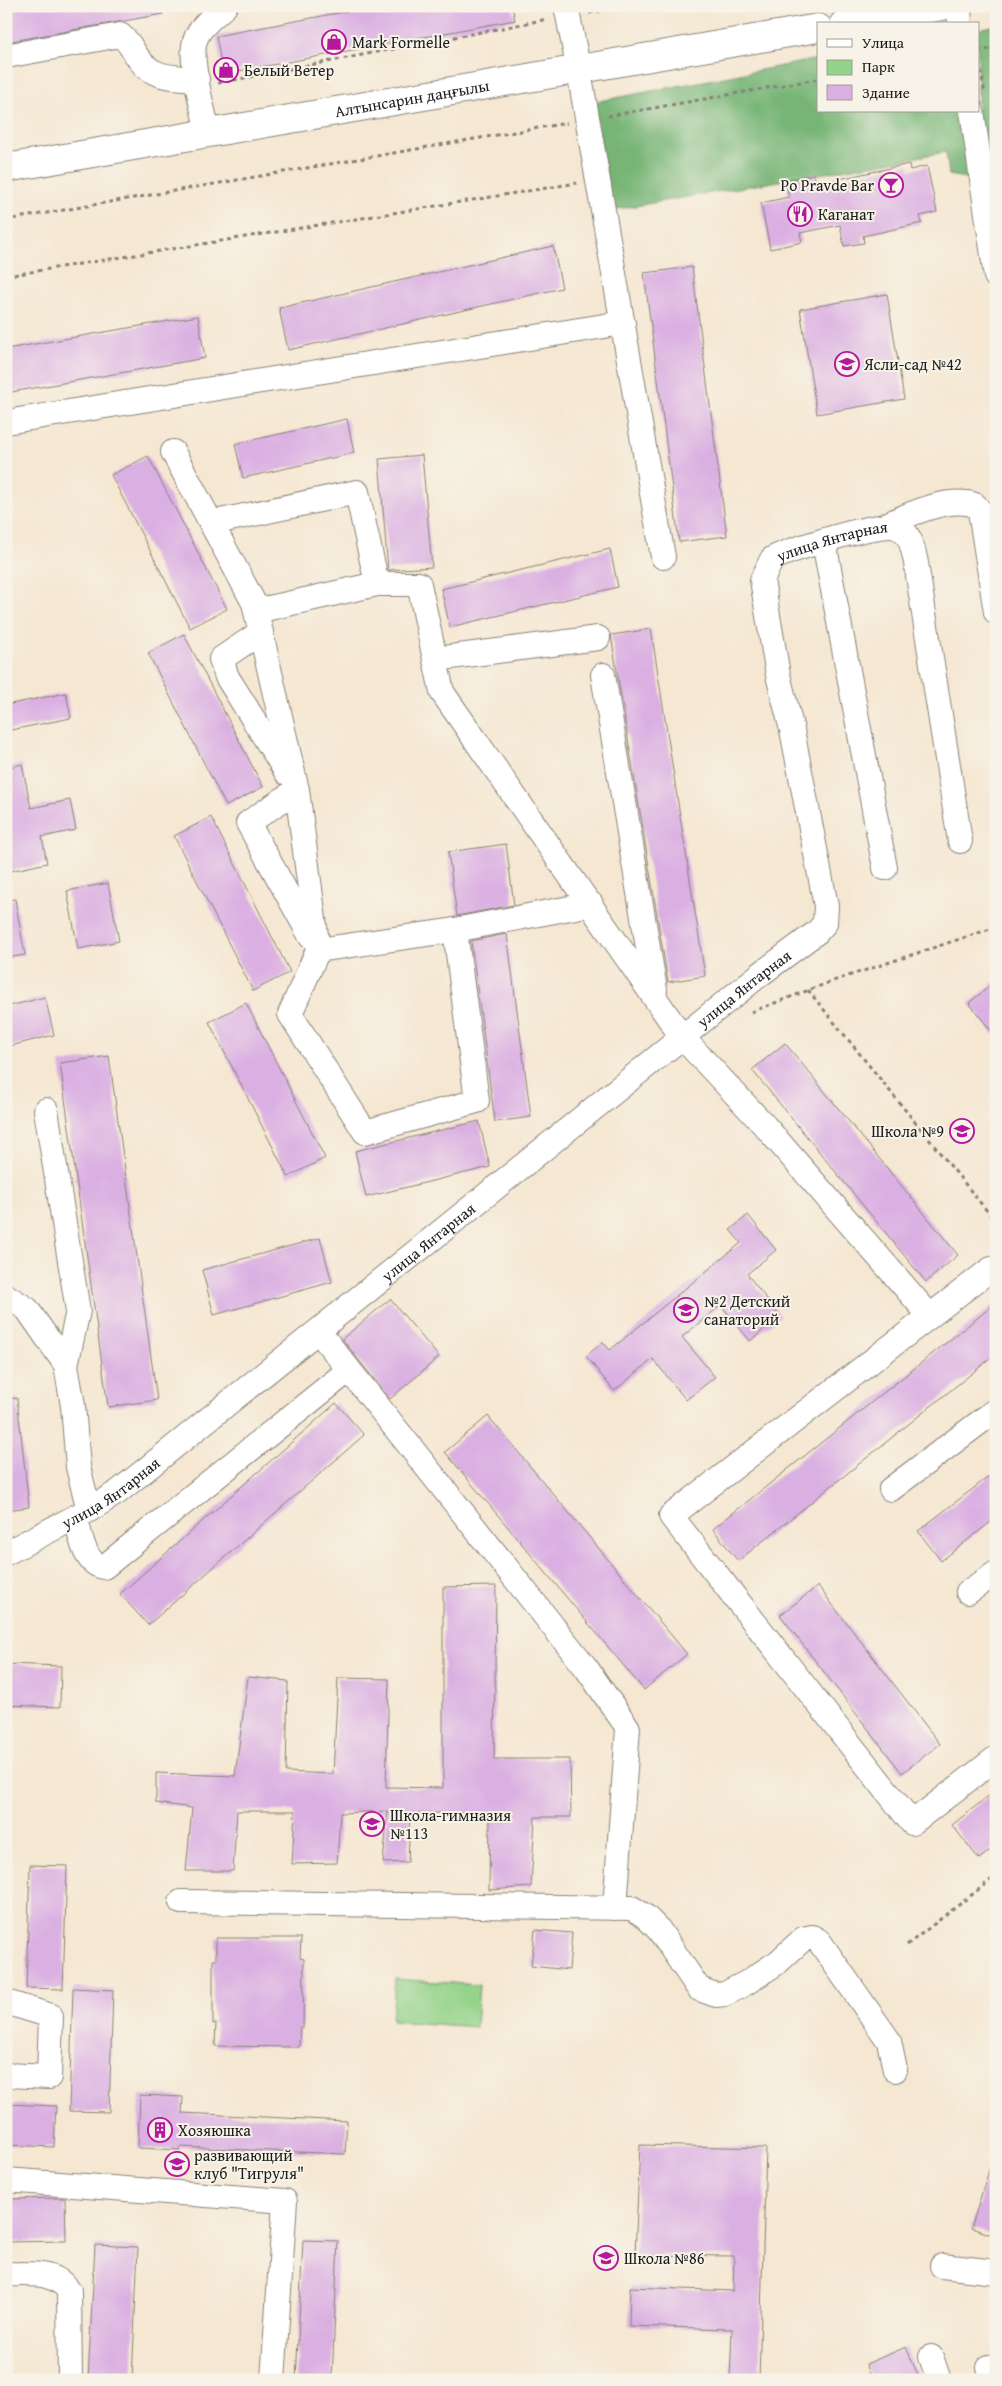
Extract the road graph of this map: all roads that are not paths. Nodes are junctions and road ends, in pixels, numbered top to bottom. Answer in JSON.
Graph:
{"nodes":[{"id":1,"x":225,"y":6,"type":"edge"},
{"id":2,"x":942,"y":6,"type":"edge"},
{"id":3,"x":959,"y":6,"type":"edge"},
{"id":4,"x":566,"y":11,"type":"edge"},
{"id":5,"x":855,"y":22,"type":"edge"},
{"id":6,"x":960,"y":22,"type":"edge"},
{"id":7,"x":817,"y":28,"type":"edge"},
{"id":8,"x":6,"y":56,"type":"edge"},
{"id":9,"x":579,"y":71,"type":"junction"},
{"id":10,"x":206,"y":82,"type":"junction"},
{"id":11,"x":972,"y":112,"type":"edge"},
{"id":12,"x":208,"y":132,"type":"junction"},
{"id":13,"x":6,"y":168,"type":"edge"},
{"id":14,"x":992,"y":224,"type":"edge"},
{"id":15,"x":996,"y":276,"type":"edge"},
{"id":16,"x":622,"y":323,"type":"junction"},
{"id":17,"x":6,"y":422,"type":"edge"},
{"id":18,"x":173,"y":452,"type":"dead end"},
{"id":19,"x":211,"y":522,"type":"junction"},
{"id":20,"x":886,"y":525,"type":"junction"},
{"id":21,"x":824,"y":542,"type":"junction"},
{"id":22,"x":663,"y":557,"type":"dead end"},
{"id":23,"x":377,"y":584,"type":"junction"},
{"id":24,"x":996,"y":612,"type":"edge"},
{"id":25,"x":258,"y":622,"type":"junction"},
{"id":26,"x":598,"y":638,"type":"dead end"},
{"id":27,"x":435,"y":659,"type":"junction"},
{"id":28,"x":603,"y":675,"type":"dead end"},
{"id":29,"x":297,"y":790,"type":"junction"},
{"id":30,"x":960,"y":841,"type":"dead end"},
{"id":31,"x":885,"y":868,"type":"dead end"},
{"id":32,"x":591,"y":904,"type":"junction"},
{"id":33,"x":455,"y":930,"type":"junction"},
{"id":34,"x":318,"y":950,"type":"junction"},
{"id":35,"x":656,"y":997,"type":"junction"},
{"id":36,"x":682,"y":1037,"type":"junction"},
{"id":37,"x":46,"y":1110,"type":"dead end"},
{"id":38,"x":996,"y":1275,"type":"edge"},
{"id":39,"x":6,"y":1296,"type":"edge"},
{"id":40,"x":930,"y":1316,"type":"junction"},
{"id":41,"x":319,"y":1332,"type":"junction"},
{"id":42,"x":66,"y":1365,"type":"junction"},
{"id":43,"x":348,"y":1370,"type":"junction"},
{"id":44,"x":996,"y":1410,"type":"edge"},
{"id":45,"x":891,"y":1489,"type":"dead end"},
{"id":46,"x":82,"y":1514,"type":"junction"},
{"id":47,"x":6,"y":1553,"type":"edge"},
{"id":48,"x":996,"y":1572,"type":"edge"},
{"id":49,"x":968,"y":1592,"type":"dead end"},
{"id":50,"x":996,"y":1758,"type":"edge"},
{"id":51,"x":181,"y":1902,"type":"dead end"},
{"id":52,"x":616,"y":1908,"type":"junction"},
{"id":53,"x":6,"y":2002,"type":"edge"},
{"id":54,"x":894,"y":2070,"type":"dead end"},
{"id":55,"x":6,"y":2075,"type":"edge"},
{"id":56,"x":6,"y":2180,"type":"edge"},
{"id":57,"x":942,"y":2266,"type":"dead end"},
{"id":58,"x":996,"y":2272,"type":"edge"},
{"id":59,"x":6,"y":2274,"type":"edge"},
{"id":60,"x":931,"y":2357,"type":"dead end"},
{"id":61,"x":70,"y":2380,"type":"edge"},
{"id":62,"x":273,"y":2380,"type":"edge"},
{"id":63,"x":939,"y":2380,"type":"edge"}],
"edges":[{"from":1,"to":10,"type":"street"},
{"from":2,"to":5,"type":"main road"},
{"from":3,"to":6,"type":"street"},
{"from":4,"to":9,"type":"street"},
{"from":7,"to":9,"type":"main road","name":"Алтынсарин даңғылы"},
{"from":8,"to":10,"type":"street"},
{"from":9,"to":12,"type":"main road","name":"Алтынсарин даңғылы"},
{"from":9,"to":16,"type":"street"},
{"from":10,"to":12,"type":"street"},
{"from":11,"to":14,"type":"street"},
{"from":12,"to":13,"type":"main road","name":"Алтынсарин даңғылы"},
{"from":14,"to":15,"type":"street"},
{"from":16,"to":17,"type":"street"},
{"from":16,"to":22,"type":"street"},
{"from":18,"to":19,"type":"street"},
{"from":19,"to":23,"type":"street"},
{"from":19,"to":25,"type":"street"},
{"from":20,"to":21,"type":"street","name":"улица Янтарная"},
{"from":20,"to":24,"type":"street"},
{"from":20,"to":30,"type":"street","name":"улица Янтарная"},
{"from":21,"to":31,"type":"street"},
{"from":21,"to":36,"type":"street","name":"улица Янтарная"},
{"from":23,"to":25,"type":"street"},
{"from":23,"to":27,"type":"street"},
{"from":25,"to":29,"type":"street"},
{"from":25,"to":29,"type":"street"},
{"from":26,"to":27,"type":"street"},
{"from":27,"to":32,"type":"street"},
{"from":28,"to":35,"type":"street"},
{"from":29,"to":34,"type":"street"},
{"from":29,"to":34,"type":"street"},
{"from":32,"to":33,"type":"street"},
{"from":32,"to":35,"type":"street"},
{"from":33,"to":34,"type":"street"},
{"from":33,"to":34,"type":"street"},
{"from":35,"to":36,"type":"street"},
{"from":36,"to":40,"type":"street"},
{"from":36,"to":41,"type":"street","name":"улица Янтарная"},
{"from":37,"to":42,"type":"street"},
{"from":38,"to":40,"type":"street"},
{"from":39,"to":42,"type":"street"},
{"from":40,"to":50,"type":"street"},
{"from":41,"to":43,"type":"street"},
{"from":41,"to":46,"type":"street","name":"улица Янтарная"},
{"from":42,"to":46,"type":"street"},
{"from":43,"to":46,"type":"street"},
{"from":43,"to":52,"type":"street"},
{"from":44,"to":45,"type":"street"},
{"from":46,"to":47,"type":"street","name":"улица Янтарная"},
{"from":48,"to":49,"type":"street"},
{"from":51,"to":52,"type":"street"},
{"from":52,"to":54,"type":"street"},
{"from":53,"to":55,"type":"street"},
{"from":56,"to":62,"type":"street"},
{"from":57,"to":58,"type":"street"},
{"from":59,"to":61,"type":"street"},
{"from":60,"to":63,"type":"street"}]}
